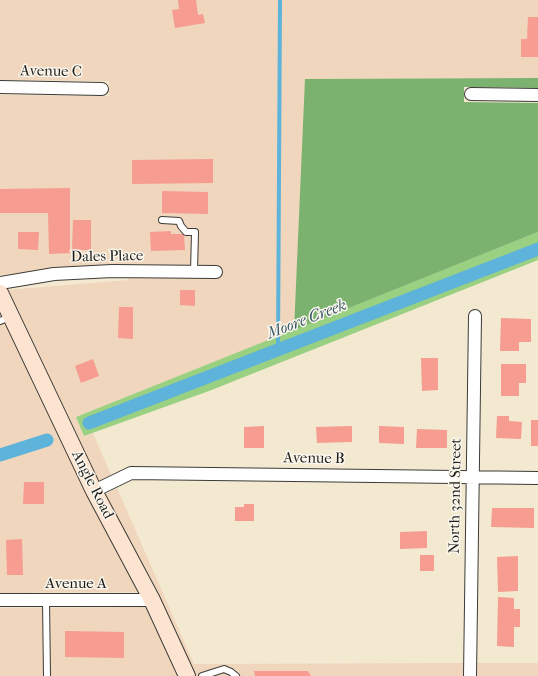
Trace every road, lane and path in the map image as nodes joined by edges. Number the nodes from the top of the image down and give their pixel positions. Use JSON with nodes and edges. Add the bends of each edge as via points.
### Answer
{"nodes":[{"id":1,"x":0,"y":87,"type":"edge"},
{"id":2,"x":102,"y":88,"type":"dead end"},
{"id":3,"x":471,"y":94,"type":"dead end"},
{"id":4,"x":538,"y":95,"type":"edge"},
{"id":5,"x":162,"y":220,"type":"dead end"},
{"id":6,"x":194,"y":272,"type":"junction"},
{"id":7,"x":216,"y":272,"type":"dead end"},
{"id":8,"x":0,"y":283,"type":"edge"},
{"id":9,"x":0,"y":292,"type":"edge"},
{"id":10,"x":475,"y":316,"type":"dead end"},
{"id":11,"x":6,"y":319,"type":"edge"},
{"id":12,"x":472,"y":477,"type":"junction"},
{"id":13,"x":538,"y":478,"type":"edge"},
{"id":14,"x":94,"y":491,"type":"junction"},
{"id":15,"x":0,"y":600,"type":"edge"},
{"id":16,"x":46,"y":600,"type":"junction"},
{"id":17,"x":152,"y":600,"type":"junction"},
{"id":18,"x":47,"y":676,"type":"edge"},
{"id":19,"x":187,"y":676,"type":"edge"},
{"id":20,"x":202,"y":676,"type":"edge"},
{"id":21,"x":236,"y":676,"type":"edge"},
{"id":22,"x":470,"y":676,"type":"edge"}],
"edges":[{"from":1,"to":2,"type":"street","name":"Avenue C"},
{"from":3,"to":4,"type":"street"},
{"from":5,"to":6,"type":"lane","via":[[179,221],[186,232],[195,232]]},
{"from":6,"to":7,"type":"street","name":"Dales Place"},
{"from":6,"to":8,"type":"street","name":"Dales Place","via":[[112,271],[54,274]]},
{"from":9,"to":11,"type":"main road","name":"Angle Road"},
{"from":10,"to":12,"type":"street","name":"North 32nd Street"},
{"from":11,"to":14,"type":"main road","name":"Angle Road"},
{"from":12,"to":13,"type":"street","name":"Avenue B"},
{"from":12,"to":14,"type":"street","name":"Avenue B","via":[[131,473]]},
{"from":12,"to":22,"type":"street","name":"North 32nd Street"},
{"from":14,"to":17,"type":"main road","name":"Angle Road"},
{"from":15,"to":16,"type":"street","name":"Avenue A"},
{"from":16,"to":17,"type":"street","name":"Avenue A"},
{"from":16,"to":18,"type":"lane"},
{"from":17,"to":19,"type":"main road","name":"Angle Road"},
{"from":20,"to":21,"type":"lane","via":[[224,669]]}]}
